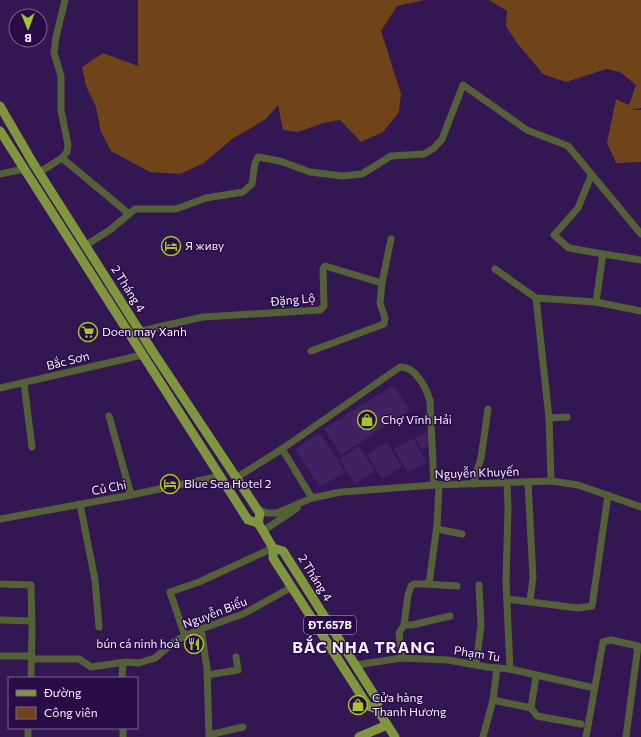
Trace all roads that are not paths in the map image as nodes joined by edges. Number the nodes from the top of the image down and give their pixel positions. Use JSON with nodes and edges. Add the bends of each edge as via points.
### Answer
{"nodes":[{"id":1,"x":65,"y":0,"type":"edge"},
{"id":2,"x":0,"y":106,"type":"edge"},
{"id":3,"x":0,"y":131,"type":"edge"},
{"id":4,"x":62,"y":158,"type":"junction"},
{"id":5,"x":33,"y":163,"type":"junction"},
{"id":6,"x":24,"y":169,"type":"junction"},
{"id":7,"x":40,"y":172,"type":"junction"},
{"id":8,"x":0,"y":174,"type":"edge"},
{"id":9,"x":591,"y":176,"type":"junction"},
{"id":10,"x":128,"y":213,"type":"junction"},
{"id":11,"x":641,"y":234,"type":"edge"},
{"id":12,"x":391,"y":239,"type":"dead end"},
{"id":13,"x":86,"y":245,"type":"junction"},
{"id":14,"x":603,"y":254,"type":"junction"},
{"id":15,"x":641,"y":260,"type":"edge"},
{"id":16,"x":495,"y":269,"type":"dead end"},
{"id":17,"x":382,"y":283,"type":"junction"},
{"id":18,"x":536,"y":298,"type":"junction"},
{"id":19,"x":596,"y":302,"type":"junction"},
{"id":20,"x":641,"y":311,"type":"edge"},
{"id":21,"x":140,"y":331,"type":"junction"},
{"id":22,"x":311,"y":351,"type":"dead end"},
{"id":23,"x":153,"y":352,"type":"junction"},
{"id":24,"x":142,"y":355,"type":"junction"},
{"id":25,"x":24,"y":384,"type":"junction"},
{"id":26,"x":0,"y":388,"type":"edge"},
{"id":27,"x":488,"y":410,"type":"dead end"},
{"id":28,"x":109,"y":416,"type":"dead end"},
{"id":29,"x":567,"y":417,"type":"dead end"},
{"id":30,"x":549,"y":418,"type":"junction"},
{"id":31,"x":32,"y":447,"type":"dead end"},
{"id":32,"x":282,"y":449,"type":"junction"},
{"id":33,"x":221,"y":476,"type":"junction"},
{"id":34,"x":236,"y":478,"type":"junction"},
{"id":35,"x":528,"y":482,"type":"junction"},
{"id":36,"x":552,"y":482,"type":"junction"},
{"id":37,"x":507,"y":483,"type":"junction"},
{"id":38,"x":473,"y":484,"type":"junction"},
{"id":39,"x":436,"y":485,"type":"junction"},
{"id":40,"x":131,"y":495,"type":"junction"},
{"id":41,"x":608,"y":496,"type":"junction"},
{"id":42,"x":312,"y":498,"type":"junction"},
{"id":43,"x":80,"y":504,"type":"junction"},
{"id":44,"x":641,"y":507,"type":"edge"},
{"id":45,"x":257,"y":509,"type":"junction"},
{"id":46,"x":0,"y":518,"type":"edge"},
{"id":47,"x":258,"y":523,"type":"junction"},
{"id":48,"x":437,"y":529,"type":"junction"},
{"id":49,"x":263,"y":531,"type":"junction"},
{"id":50,"x":462,"y":534,"type":"dead end"},
{"id":51,"x":273,"y":548,"type":"junction"},
{"id":52,"x":0,"y":584,"type":"edge"},
{"id":53,"x":429,"y":584,"type":"junction"},
{"id":54,"x":479,"y":585,"type":"dead end"},
{"id":55,"x":457,"y":586,"type":"dead end"},
{"id":56,"x":292,"y":587,"type":"junction"},
{"id":57,"x":507,"y":599,"type":"junction"},
{"id":58,"x":530,"y":600,"type":"junction"},
{"id":59,"x":450,"y":616,"type":"dead end"},
{"id":60,"x":0,"y":620,"type":"edge"},
{"id":61,"x":32,"y":621,"type":"junction"},
{"id":62,"x":404,"y":625,"type":"junction"},
{"id":63,"x":99,"y":627,"type":"dead end"},
{"id":64,"x":201,"y":629,"type":"junction"},
{"id":65,"x":184,"y":636,"type":"junction"},
{"id":66,"x":0,"y":656,"type":"edge"},
{"id":67,"x":236,"y":657,"type":"dead end"},
{"id":68,"x":32,"y":658,"type":"junction"},
{"id":69,"x":402,"y":658,"type":"junction"},
{"id":70,"x":123,"y":663,"type":"junction"},
{"id":71,"x":476,"y":664,"type":"junction"},
{"id":72,"x":356,"y":665,"type":"junction"},
{"id":73,"x":497,"y":668,"type":"junction"},
{"id":74,"x":510,"y":669,"type":"junction"},
{"id":75,"x":207,"y":676,"type":"junction"},
{"id":76,"x":536,"y":676,"type":"junction"},
{"id":77,"x":31,"y":677,"type":"edge"},
{"id":78,"x":122,"y":677,"type":"edge"},
{"id":79,"x":594,"y":688,"type":"junction"},
{"id":80,"x":493,"y":700,"type":"junction"},
{"id":81,"x":531,"y":708,"type":"junction"},
{"id":82,"x":377,"y":709,"type":"junction"},
{"id":83,"x":581,"y":724,"type":"dead end"},
{"id":84,"x":387,"y":725,"type":"junction"},
{"id":85,"x":244,"y":727,"type":"dead end"},
{"id":86,"x":209,"y":736,"type":"edge"},
{"id":87,"x":359,"y":737,"type":"edge"},
{"id":88,"x":395,"y":737,"type":"edge"},
{"id":89,"x":483,"y":737,"type":"edge"},
{"id":90,"x":586,"y":737,"type":"edge"},
{"id":91,"x":626,"y":737,"type":"edge"}],
"edges":[{"from":1,"to":4,"type":"street","via":[[54,53],[61,76],[61,110],[68,145],[67,152]]},
{"from":2,"to":5,"type":"main road","name":"2 Tháng 4"},
{"from":3,"to":6,"type":"main road","name":"2 Tháng 4","number":"ĐT.657B"},
{"from":4,"to":7,"type":"street"},
{"from":4,"to":10,"type":"street"},
{"from":5,"to":6,"type":"main road"},
{"from":5,"to":7,"type":"main road","name":"2 Tháng 4"},
{"from":6,"to":8,"type":"street"},
{"from":6,"to":24,"type":"main road","name":"2 Tháng 4","number":"ĐT.657B"},
{"from":7,"to":13,"type":"main road","name":"2 Tháng 4"},
{"from":9,"to":10,"type":"street","via":[[568,146],[527,130],[463,85],[442,139],[424,154],[391,156],[362,174],[342,176],[310,172],[280,161],[258,157],[252,184],[243,192],[206,198],[176,209],[143,207]]},
{"from":9,"to":11,"type":"street"},
{"from":9,"to":14,"type":"street","via":[[578,208],[554,235],[569,248]]},
{"from":10,"to":13,"type":"street","via":[[110,230]]},
{"from":12,"to":17,"type":"street"},
{"from":13,"to":21,"type":"main road","name":"2 Tháng 4"},
{"from":14,"to":15,"type":"street"},
{"from":14,"to":19,"type":"street"},
{"from":16,"to":18,"type":"street"},
{"from":17,"to":21,"type":"street","name":"Đặng Lộ","via":[[325,266],[324,306],[320,310],[203,317]]},
{"from":17,"to":22,"type":"street","via":[[380,303],[385,318],[384,324]]},
{"from":18,"to":19,"type":"street"},
{"from":18,"to":30,"type":"street"},
{"from":19,"to":20,"type":"street"},
{"from":21,"to":23,"type":"main road","name":"2 Tháng 4"},
{"from":23,"to":24,"type":"main road"},
{"from":23,"to":34,"type":"main road","name":"2 Tháng 4"},
{"from":24,"to":25,"type":"street","name":"Bắc Sơn"},
{"from":24,"to":33,"type":"main road","name":"2 Tháng 4","number":"ĐT.657B"},
{"from":25,"to":26,"type":"street","name":"Bắc Sơn"},
{"from":25,"to":31,"type":"street"},
{"from":27,"to":38,"type":"street","via":[[481,458]]},
{"from":28,"to":40,"type":"street"},
{"from":29,"to":30,"type":"street"},
{"from":30,"to":36,"type":"street"},
{"from":32,"to":34,"type":"street"},
{"from":32,"to":39,"type":"street","via":[[400,367],[405,367],[413,371],[430,400]]},
{"from":32,"to":42,"type":"street"},
{"from":33,"to":40,"type":"street","name":"Củ Chi"},
{"from":33,"to":47,"type":"main road","name":"2 Tháng 4","number":"ĐT.657B","via":[[248,520]]},
{"from":34,"to":45,"type":"main road","name":"2 Tháng 4"},
{"from":35,"to":36,"type":"street","name":"Nguyễn Khuyến"},
{"from":35,"to":37,"type":"street","name":"Nguyễn Khuyến"},
{"from":35,"to":58,"type":"street","via":[[532,578]]},
{"from":36,"to":41,"type":"street","name":"Nguyễn Khuyến","via":[[578,485]]},
{"from":37,"to":38,"type":"street","name":"Nguyễn Khuyến"},
{"from":37,"to":57,"type":"street"},
{"from":38,"to":39,"type":"street","name":"Nguyễn Khuyến"},
{"from":39,"to":42,"type":"street","name":"Nguyễn Khuyến","via":[[341,492]]},
{"from":39,"to":48,"type":"street"},
{"from":40,"to":43,"type":"street","name":"Củ Chi"},
{"from":41,"to":44,"type":"street","name":"Nguyễn Khuyến"},
{"from":41,"to":58,"type":"street","via":[[592,606],[572,607]]},
{"from":42,"to":45,"type":"street","name":"Nguyễn Khuyến","via":[[277,512]]},
{"from":42,"to":49,"type":"street","name":"Nguyễn Khuyến"},
{"from":43,"to":46,"type":"street","name":"Củ Chi"},
{"from":43,"to":63,"type":"street","via":[[95,580]]},
{"from":45,"to":47,"type":"main road","name":"2 Tháng 4","number":"ĐT.657B","via":[[260,514]]},
{"from":47,"to":49,"type":"main road","name":"2 Tháng 4","number":"ĐT.657B"},
{"from":48,"to":50,"type":"street"},
{"from":48,"to":53,"type":"street"},
{"from":49,"to":51,"type":"main road","name":"2 Tháng 4","number":"ĐT.657B"},
{"from":51,"to":56,"type":"main road","name":"2 Tháng 4","number":"ĐT.657B","via":[[273,558]]},
{"from":51,"to":65,"type":"street","via":[[199,582],[170,592]]},
{"from":51,"to":72,"type":"main road","name":"2 Tháng 4","number":"ĐT.657B","via":[[283,551]]},
{"from":52,"to":61,"type":"street","via":[[31,585]]},
{"from":53,"to":55,"type":"street"},
{"from":53,"to":62,"type":"street","via":[[411,586]]},
{"from":54,"to":71,"type":"street","via":[[481,626]]},
{"from":56,"to":64,"type":"street","name":"Nguyễn Biểu","via":[[244,614]]},
{"from":56,"to":82,"type":"main road","name":"2 Tháng 4","number":"ĐT.657B","via":[[368,706]]},
{"from":57,"to":58,"type":"street"},
{"from":57,"to":74,"type":"street"},
{"from":59,"to":62,"type":"street"},
{"from":60,"to":61,"type":"street"},
{"from":61,"to":68,"type":"street"},
{"from":62,"to":69,"type":"street","via":[[399,633]]},
{"from":64,"to":65,"type":"street","name":"Nguyễn Biểu"},
{"from":64,"to":75,"type":"street"},
{"from":65,"to":70,"type":"street","name":"Nguyễn Biểu","via":[[155,658],[139,663]]},
{"from":66,"to":68,"type":"street","name":"Nguyễn Biểu"},
{"from":67,"to":75,"type":"street","via":[[238,670]]},
{"from":68,"to":70,"type":"street","name":"Nguyễn Biểu","via":[[79,659],[91,667]]},
{"from":68,"to":77,"type":"street"},
{"from":69,"to":71,"type":"street","name":"Phạm Tu"},
{"from":69,"to":72,"type":"street","name":"Phạm Tu"},
{"from":70,"to":78,"type":"street"},
{"from":71,"to":73,"type":"street","name":"Phạm Tu"},
{"from":72,"to":82,"type":"main road","name":"2 Tháng 4","number":"ĐT.657B","via":[[378,701]]},
{"from":73,"to":74,"type":"street","name":"Phạm Tu"},
{"from":73,"to":80,"type":"street"},
{"from":74,"to":76,"type":"street","name":"Phạm Tu"},
{"from":75,"to":86,"type":"street"},
{"from":76,"to":79,"type":"street","name":"Phạm Tu"},
{"from":76,"to":81,"type":"street"},
{"from":79,"to":90,"type":"street"},
{"from":79,"to":91,"type":"street","via":[[603,642],[611,640],[638,646]]},
{"from":80,"to":81,"type":"street"},
{"from":80,"to":89,"type":"street"},
{"from":81,"to":83,"type":"street","via":[[537,716]]},
{"from":82,"to":84,"type":"main road","name":"2 Tháng 4","number":"ĐT.657B"},
{"from":84,"to":87,"type":"main road"},
{"from":84,"to":88,"type":"main road","name":"2 Tháng 4","number":"ĐT.657B"},
{"from":85,"to":86,"type":"street"}]}
